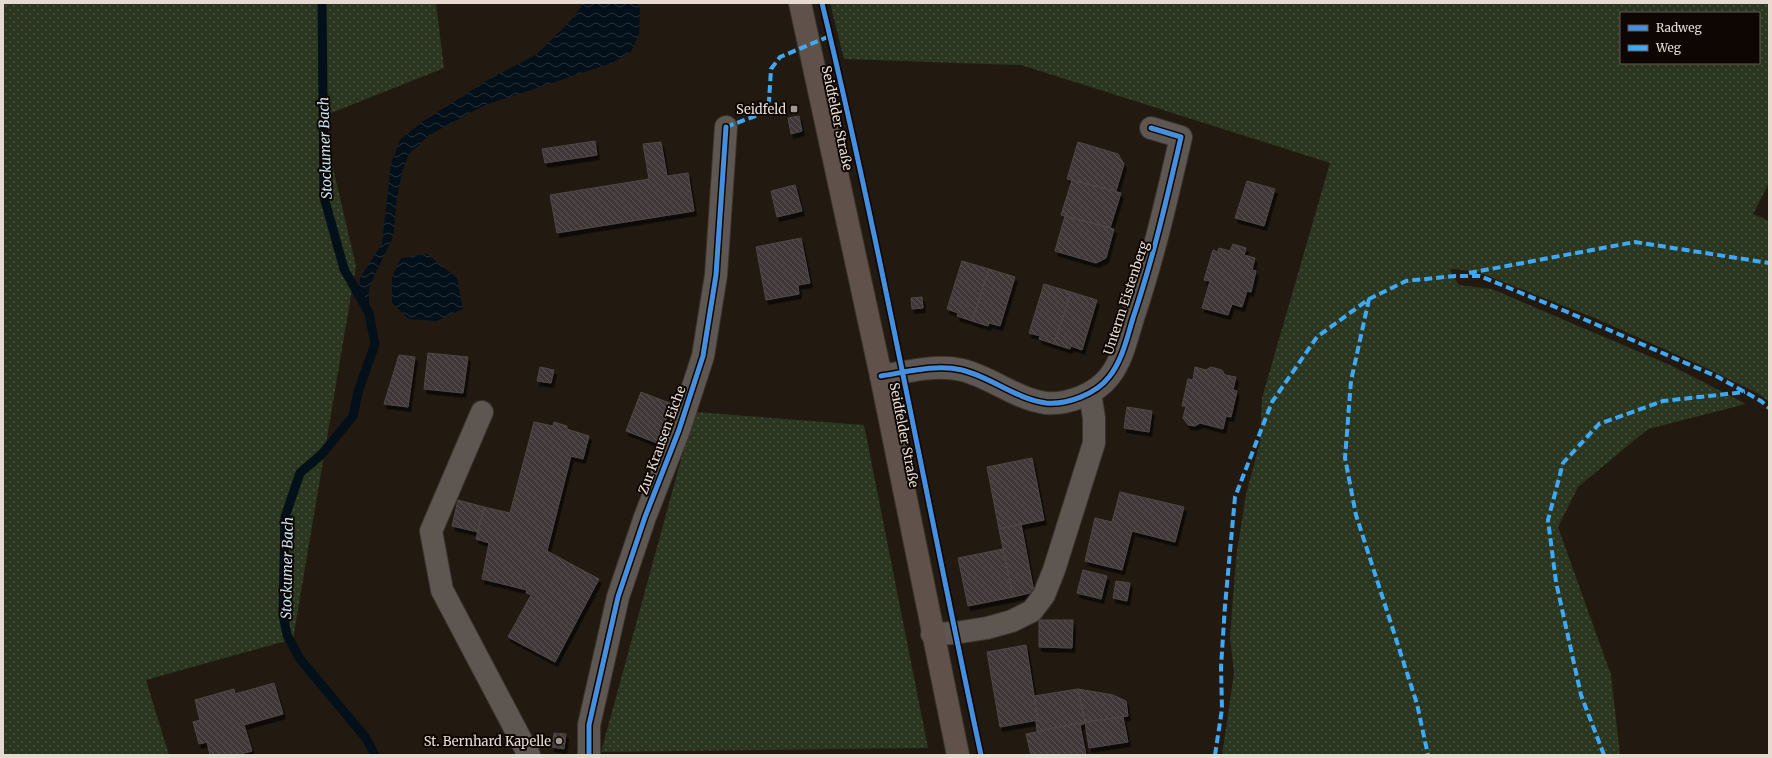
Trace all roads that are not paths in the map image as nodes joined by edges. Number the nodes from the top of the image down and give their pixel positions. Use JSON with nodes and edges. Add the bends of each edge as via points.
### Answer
{"nodes":[{"id":1,"x":800,"y":3,"type":"edge"},
{"id":2,"x":726,"y":127,"type":"dead end"},
{"id":3,"x":1151,"y":128,"type":"dead end"},
{"id":4,"x":881,"y":376,"type":"junction"},
{"id":5,"x":1090,"y":393,"type":"junction"},
{"id":6,"x":482,"y":412,"type":"dead end"},
{"id":7,"x":932,"y":634,"type":"junction"},
{"id":8,"x":529,"y":755,"type":"edge"},
{"id":9,"x":589,"y":755,"type":"edge"},
{"id":10,"x":958,"y":755,"type":"edge"}],
"edges":[{"from":1,"to":4,"type":"main road","name":"Seidfelder Straße"},
{"from":2,"to":9,"type":"street","name":"Zur Krausen Eiche","via":[[716,275],[703,356],[618,597],[589,725]]},
{"from":3,"to":5,"type":"street","name":"Unterm Eistenberg","via":[[1182,137],[1156,244],[1121,355],[1109,378]]},
{"from":4,"to":5,"type":"street","name":"Unterm Eistenberg","via":[[946,368],[963,370],[1019,395],[1047,403],[1068,401]]},
{"from":4,"to":7,"type":"main road","name":"Seidfelder Straße"},
{"from":5,"to":7,"type":"street","via":[[1094,443],[1044,595],[1032,611],[1012,620],[987,628]]},
{"from":6,"to":8,"type":"street","via":[[431,531],[442,590]]},
{"from":7,"to":10,"type":"main road","name":"Seidfelder Straße"}]}
